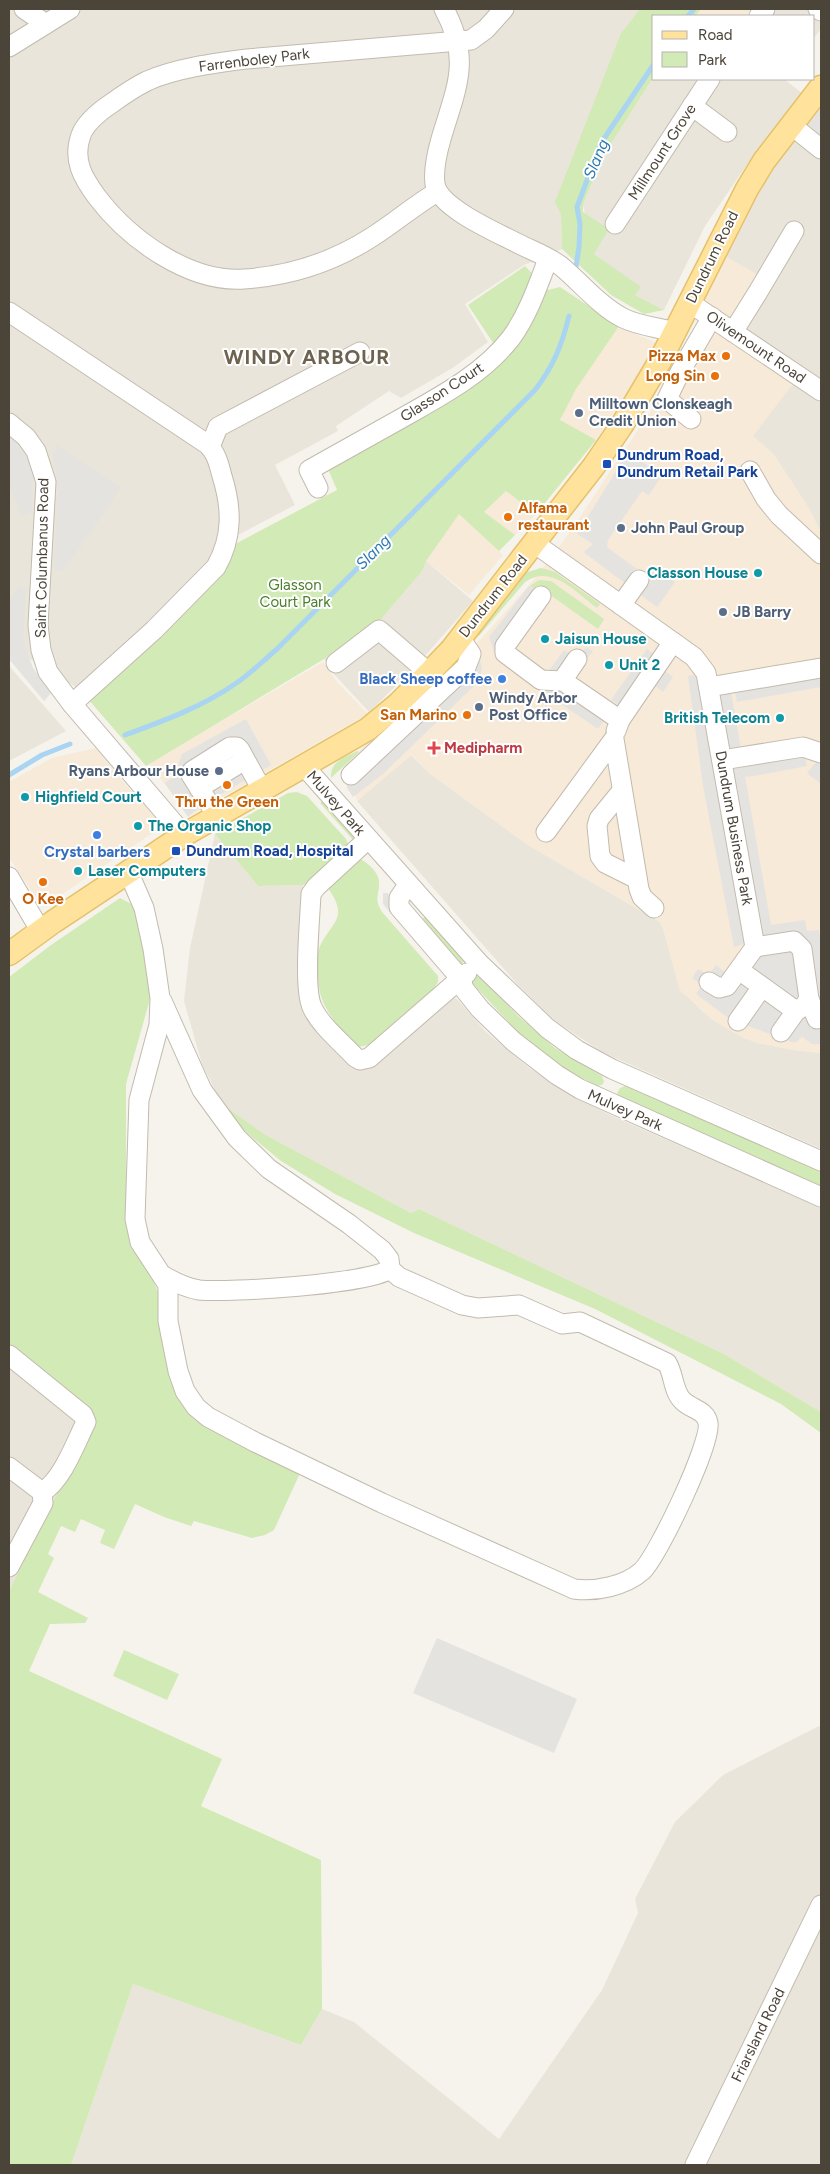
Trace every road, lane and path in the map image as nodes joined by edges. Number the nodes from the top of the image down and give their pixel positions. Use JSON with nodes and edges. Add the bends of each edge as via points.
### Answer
{"nodes":[{"id":1,"x":24,"y":9,"type":"edge"},
{"id":2,"x":70,"y":9,"type":"edge"},
{"id":3,"x":444,"y":9,"type":"edge"},
{"id":4,"x":504,"y":9,"type":"edge"},
{"id":5,"x":46,"y":24,"type":"junction"},
{"id":6,"x":458,"y":42,"type":"junction"},
{"id":7,"x":9,"y":47,"type":"edge"},
{"id":8,"x":709,"y":80,"type":"edge"},
{"id":9,"x":821,"y":87,"type":"edge"},
{"id":10,"x":692,"y":106,"type":"junction"},
{"id":11,"x":791,"y":125,"type":"junction"},
{"id":12,"x":727,"y":132,"type":"dead end"},
{"id":13,"x":821,"y":148,"type":"edge"},
{"id":14,"x":437,"y":192,"type":"junction"},
{"id":15,"x":615,"y":224,"type":"dead end"},
{"id":16,"x":794,"y":231,"type":"dead end"},
{"id":17,"x":548,"y":259,"type":"junction"},
{"id":18,"x":690,"y":302,"type":"junction"},
{"id":19,"x":9,"y":312,"type":"edge"},
{"id":20,"x":712,"y":318,"type":"junction"},
{"id":21,"x":674,"y":332,"type":"junction"},
{"id":22,"x":732,"y":332,"type":"junction"},
{"id":23,"x":360,"y":352,"type":"dead end"},
{"id":24,"x":660,"y":361,"type":"junction"},
{"id":25,"x":680,"y":372,"type":"junction"},
{"id":26,"x":821,"y":391,"type":"edge"},
{"id":27,"x":692,"y":419,"type":"dead end"},
{"id":28,"x":9,"y":423,"type":"edge"},
{"id":29,"x":210,"y":448,"type":"junction"},
{"id":30,"x":750,"y":471,"type":"dead end"},
{"id":31,"x":318,"y":488,"type":"dead end"},
{"id":32,"x":534,"y":543,"type":"junction"},
{"id":33,"x":821,"y":554,"type":"edge"},
{"id":34,"x":640,"y":580,"type":"dead end"},
{"id":35,"x":541,"y":596,"type":"dead end"},
{"id":36,"x":621,"y":605,"type":"junction"},
{"id":37,"x":460,"y":638,"type":"junction"},
{"id":38,"x":674,"y":642,"type":"junction"},
{"id":39,"x":576,"y":659,"type":"dead end"},
{"id":40,"x":336,"y":663,"type":"dead end"},
{"id":41,"x":821,"y":668,"type":"edge"},
{"id":42,"x":429,"y":673,"type":"junction"},
{"id":43,"x":562,"y":681,"type":"junction"},
{"id":44,"x":709,"y":687,"type":"junction"},
{"id":45,"x":72,"y":704,"type":"junction"},
{"id":46,"x":620,"y":720,"type":"junction"},
{"id":47,"x":368,"y":729,"type":"junction"},
{"id":48,"x":614,"y":739,"type":"junction"},
{"id":49,"x":384,"y":746,"type":"junction"},
{"id":50,"x":821,"y":753,"type":"edge"},
{"id":51,"x":722,"y":760,"type":"junction"},
{"id":52,"x":304,"y":766,"type":"junction"},
{"id":53,"x":352,"y":775,"type":"dead end"},
{"id":54,"x":262,"y":790,"type":"junction"},
{"id":55,"x":621,"y":792,"type":"junction"},
{"id":56,"x":217,"y":816,"type":"junction"},
{"id":57,"x":546,"y":832,"type":"dead end"},
{"id":58,"x":184,"y":835,"type":"junction"},
{"id":59,"x":368,"y":839,"type":"junction"},
{"id":60,"x":128,"y":871,"type":"junction"},
{"id":61,"x":9,"y":877,"type":"edge"},
{"id":62,"x":637,"y":880,"type":"junction"},
{"id":63,"x":408,"y":885,"type":"junction"},
{"id":64,"x":654,"y":908,"type":"dead end"},
{"id":65,"x":40,"y":930,"type":"junction"},
{"id":66,"x":755,"y":947,"type":"junction"},
{"id":67,"x":9,"y":954,"type":"edge"},
{"id":68,"x":479,"y":963,"type":"junction"},
{"id":69,"x":739,"y":970,"type":"junction"},
{"id":70,"x":461,"y":979,"type":"junction"},
{"id":71,"x":709,"y":982,"type":"dead end"},
{"id":72,"x":762,"y":987,"type":"junction"},
{"id":73,"x":160,"y":998,"type":"junction"},
{"id":74,"x":802,"y":1005,"type":"junction"},
{"id":75,"x":817,"y":1019,"type":"dead end"},
{"id":76,"x":738,"y":1021,"type":"dead end"},
{"id":77,"x":781,"y":1032,"type":"dead end"},
{"id":78,"x":617,"y":1072,"type":"junction"},
{"id":79,"x":604,"y":1101,"type":"junction"},
{"id":80,"x":821,"y":1160,"type":"edge"},
{"id":81,"x":821,"y":1197,"type":"edge"},
{"id":82,"x":390,"y":1269,"type":"junction"},
{"id":83,"x":164,"y":1276,"type":"junction"},
{"id":84,"x":9,"y":1354,"type":"edge"},
{"id":85,"x":9,"y":1467,"type":"edge"},
{"id":86,"x":42,"y":1492,"type":"junction"},
{"id":87,"x":9,"y":1567,"type":"edge"},
{"id":88,"x":821,"y":1905,"type":"edge"},
{"id":89,"x":695,"y":2165,"type":"edge"}],
"edges":[{"from":1,"to":5,"type":"street"},
{"from":2,"to":5,"type":"street"},
{"from":3,"to":6,"type":"street"},
{"from":4,"to":6,"type":"street","name":"Farrenboley Park","via":[[480,34]]},
{"from":5,"to":7,"type":"street"},
{"from":6,"to":14,"type":"street","via":[[460,77],[437,155]]},
{"from":6,"to":14,"type":"street","name":"Farrenboley Park","via":[[247,58],[159,77],[131,90],[101,111],[82,133],[78,145],[77,158],[82,174],[117,220],[164,257],[217,278],[262,277],[321,263],[358,245]]},
{"from":8,"to":10,"type":"street","name":"Millmount Grove"},
{"from":9,"to":11,"type":"main road","name":"Dundrum Road"},
{"from":10,"to":12,"type":"street"},
{"from":10,"to":15,"type":"street","name":"Millmount Grove"},
{"from":11,"to":13,"type":"street"},
{"from":11,"to":18,"type":"main road","name":"Dundrum Road","via":[[746,189]]},
{"from":14,"to":17,"type":"street","via":[[477,222]]},
{"from":16,"to":22,"type":"street"},
{"from":17,"to":21,"type":"street","via":[[622,317]]},
{"from":17,"to":31,"type":"street","name":"Glasson Court","via":[[524,315],[496,355],[437,398],[309,470]]},
{"from":18,"to":20,"type":"street","name":"Olivemount Road"},
{"from":18,"to":21,"type":"main road","name":"Dundrum Road"},
{"from":19,"to":29,"type":"street"},
{"from":20,"to":22,"type":"street","name":"Olivemount Road"},
{"from":20,"to":25,"type":"street"},
{"from":21,"to":24,"type":"main road","name":"Dundrum Road"},
{"from":22,"to":26,"type":"street","name":"Olivemount Road"},
{"from":23,"to":29,"type":"street","via":[[218,427]]},
{"from":24,"to":25,"type":"street"},
{"from":24,"to":32,"type":"main road","name":"Dundrum Road","via":[[610,442]]},
{"from":25,"to":27,"type":"street","via":[[667,399]]},
{"from":28,"to":45,"type":"street","name":"Saint Columbanus Road","via":[[31,443],[46,482],[38,625],[48,672]]},
{"from":29,"to":45,"type":"street","via":[[218,462],[230,504],[230,533],[223,554],[210,573],[160,624]]},
{"from":30,"to":33,"type":"street","via":[[779,515]]},
{"from":32,"to":36,"type":"street","name":"Dundrum Business Park"},
{"from":32,"to":37,"type":"main road","name":"Dundrum Road"},
{"from":34,"to":36,"type":"street"},
{"from":35,"to":43,"type":"street","via":[[506,646],[505,653],[541,680]]},
{"from":36,"to":38,"type":"street","name":"Dundrum Business Park"},
{"from":37,"to":42,"type":"main road","name":"Dundrum Road"},
{"from":37,"to":49,"type":"street","via":[[471,654],[466,667]]},
{"from":38,"to":44,"type":"street","name":"Dundrum Business Park","via":[[700,663]]},
{"from":38,"to":46,"type":"street"},
{"from":39,"to":43,"type":"street"},
{"from":40,"to":42,"type":"street","via":[[379,630]]},
{"from":41,"to":44,"type":"street"},
{"from":42,"to":47,"type":"main road","name":"Dundrum Road"},
{"from":43,"to":46,"type":"street"},
{"from":44,"to":51,"type":"street","name":"Dundrum Business Park"},
{"from":45,"to":58,"type":"street","name":"Saint Columbanus Road"},
{"from":46,"to":48,"type":"street"},
{"from":47,"to":49,"type":"street"},
{"from":47,"to":52,"type":"main road","name":"Dundrum Road"},
{"from":48,"to":55,"type":"street"},
{"from":48,"to":57,"type":"street"},
{"from":49,"to":53,"type":"street"},
{"from":50,"to":51,"type":"street","via":[[803,747]]},
{"from":51,"to":66,"type":"street","name":"Dundrum Business Park"},
{"from":52,"to":54,"type":"main road","name":"Dundrum Road"},
{"from":52,"to":59,"type":"street","name":"Mulvey Park"},
{"from":54,"to":56,"type":"main road","name":"Dundrum Road"},
{"from":54,"to":56,"type":"street","via":[[240,750],[234,746],[209,759],[191,775]]},
{"from":55,"to":62,"type":"street"},
{"from":55,"to":62,"type":"street","via":[[596,826],[600,856],[605,863]]},
{"from":56,"to":58,"type":"main road","name":"Dundrum Road"},
{"from":58,"to":60,"type":"main road","name":"Dundrum Road"},
{"from":59,"to":63,"type":"street","name":"Mulvey Park"},
{"from":59,"to":70,"type":"street","name":"Mulvey Park","via":[[310,894],[308,977],[311,1006],[360,1060],[369,1058]]},
{"from":60,"to":65,"type":"main road","name":"Dundrum Road"},
{"from":60,"to":73,"type":"street","via":[[144,908]]},
{"from":61,"to":65,"type":"street"},
{"from":62,"to":64,"type":"street","via":[[642,897]]},
{"from":63,"to":68,"type":"street","name":"Mulvey Park"},
{"from":63,"to":70,"type":"street","name":"Mulvey Park","via":[[399,898],[399,907]]},
{"from":65,"to":67,"type":"main road","name":"Dundrum Road"},
{"from":66,"to":69,"type":"street"},
{"from":66,"to":74,"type":"street","via":[[794,941],[801,945]]},
{"from":68,"to":70,"type":"street","name":"Mulvey Park"},
{"from":68,"to":78,"type":"street","name":"Mulvey Park","via":[[547,1028]]},
{"from":69,"to":71,"type":"street","via":[[723,988]]},
{"from":69,"to":72,"type":"street"},
{"from":70,"to":79,"type":"street","name":"Mulvey Park","via":[[464,989],[480,1009],[521,1048],[557,1075]]},
{"from":72,"to":74,"type":"street"},
{"from":72,"to":76,"type":"street"},
{"from":73,"to":82,"type":"street","via":[[202,1090],[236,1138],[269,1169],[382,1250],[389,1259]]},
{"from":73,"to":83,"type":"street","via":[[159,1025],[139,1100],[135,1218],[140,1242]]},
{"from":74,"to":75,"type":"street"},
{"from":74,"to":77,"type":"street"},
{"from":78,"to":79,"type":"street"},
{"from":78,"to":80,"type":"street","name":"Mulvey Park"},
{"from":79,"to":81,"type":"street","name":"Mulvey Park"},
{"from":82,"to":83,"type":"street","via":[[363,1278],[330,1283],[220,1290],[183,1287]]},
{"from":82,"to":83,"type":"street","via":[[398,1277],[462,1305],[478,1308],[519,1305],[562,1324],[580,1322],[667,1363],[682,1401],[705,1415],[709,1424],[705,1444],[663,1541],[643,1570],[613,1586],[588,1591],[574,1589],[382,1502],[208,1417],[196,1407],[180,1378],[168,1321],[168,1285]]},
{"from":84,"to":86,"type":"street","via":[[83,1415],[86,1422],[62,1468],[50,1487]]},
{"from":85,"to":86,"type":"street"},
{"from":86,"to":87,"type":"street","via":[[42,1503]]},
{"from":88,"to":89,"type":"street","name":"Friarsland Road"}]}
